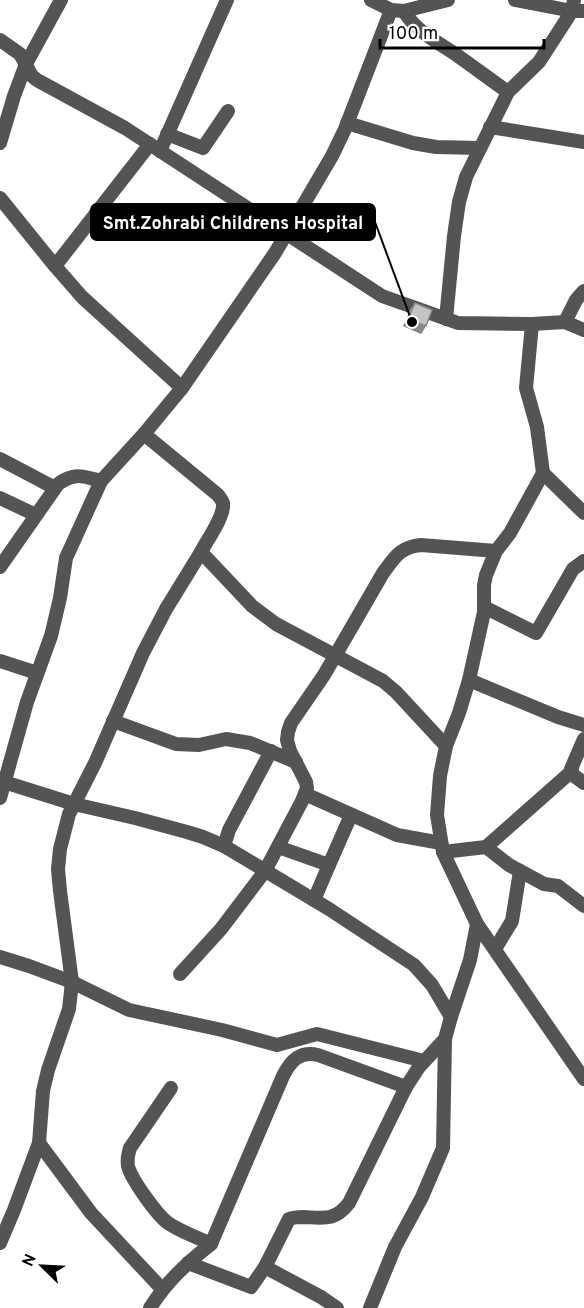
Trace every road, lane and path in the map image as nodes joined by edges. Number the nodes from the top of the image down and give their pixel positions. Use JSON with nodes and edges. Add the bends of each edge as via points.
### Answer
{"nodes":[{"id":1,"x":61,"y":0,"type":"edge"},
{"id":2,"x":227,"y":0,"type":"edge"},
{"id":3,"x":448,"y":0,"type":"edge"},
{"id":4,"x":515,"y":0,"type":"edge"},
{"id":5,"x":387,"y":5,"type":"edge"},
{"id":6,"x":577,"y":7,"type":"edge"},
{"id":7,"x":0,"y":40,"type":"edge"},
{"id":8,"x":26,"y":64,"type":"junction"},
{"id":9,"x":0,"y":92,"type":"edge"},
{"id":10,"x":508,"y":92,"type":"junction"},
{"id":11,"x":14,"y":96,"type":"junction"},
{"id":12,"x":228,"y":111,"type":"dead end"},
{"id":13,"x":347,"y":123,"type":"junction"},
{"id":14,"x":490,"y":127,"type":"junction"},
{"id":15,"x":167,"y":134,"type":"junction"},
{"id":16,"x":0,"y":142,"type":"edge"},
{"id":17,"x":584,"y":142,"type":"edge"},
{"id":18,"x":155,"y":148,"type":"junction"},
{"id":19,"x":480,"y":148,"type":"junction"},
{"id":20,"x":0,"y":198,"type":"edge"},
{"id":21,"x":287,"y":233,"type":"junction"},
{"id":22,"x":55,"y":266,"type":"junction"},
{"id":23,"x":584,"y":291,"type":"edge"},
{"id":24,"x":446,"y":318,"type":"junction"},
{"id":25,"x":565,"y":322,"type":"junction"},
{"id":26,"x":532,"y":324,"type":"junction"},
{"id":27,"x":584,"y":330,"type":"edge"},
{"id":28,"x":182,"y":388,"type":"junction"},
{"id":29,"x":144,"y":434,"type":"junction"},
{"id":30,"x":0,"y":459,"type":"edge"},
{"id":31,"x":543,"y":473,"type":"junction"},
{"id":32,"x":101,"y":481,"type":"junction"},
{"id":33,"x":55,"y":488,"type":"junction"},
{"id":34,"x":0,"y":498,"type":"edge"},
{"id":35,"x":584,"y":513,"type":"edge"},
{"id":36,"x":36,"y":515,"type":"junction"},
{"id":37,"x":496,"y":551,"type":"junction"},
{"id":38,"x":201,"y":552,"type":"junction"},
{"id":39,"x":584,"y":561,"type":"edge"},
{"id":40,"x":0,"y":567,"type":"edge"},
{"id":41,"x":484,"y":606,"type":"junction"},
{"id":42,"x":335,"y":654,"type":"junction"},
{"id":43,"x":0,"y":661,"type":"edge"},
{"id":44,"x":37,"y":673,"type":"junction"},
{"id":45,"x":469,"y":681,"type":"junction"},
{"id":46,"x":113,"y":721,"type":"junction"},
{"id":47,"x":584,"y":725,"type":"edge"},
{"id":48,"x":584,"y":739,"type":"edge"},
{"id":49,"x":446,"y":746,"type":"junction"},
{"id":50,"x":271,"y":751,"type":"junction"},
{"id":51,"x":296,"y":762,"type":"junction"},
{"id":52,"x":572,"y":771,"type":"junction"},
{"id":53,"x":4,"y":782,"type":"junction"},
{"id":54,"x":584,"y":783,"type":"edge"},
{"id":55,"x":305,"y":794,"type":"junction"},
{"id":56,"x":0,"y":798,"type":"edge"},
{"id":57,"x":74,"y":804,"type":"junction"},
{"id":58,"x":351,"y":815,"type":"junction"},
{"id":59,"x":224,"y":846,"type":"junction"},
{"id":60,"x":278,"y":846,"type":"junction"},
{"id":61,"x":442,"y":847,"type":"junction"},
{"id":62,"x":486,"y":847,"type":"junction"},
{"id":63,"x":329,"y":865,"type":"junction"},
{"id":64,"x":265,"y":871,"type":"junction"},
{"id":65,"x":520,"y":871,"type":"junction"},
{"id":66,"x":314,"y":900,"type":"junction"},
{"id":67,"x":584,"y":906,"type":"edge"},
{"id":68,"x":477,"y":924,"type":"junction"},
{"id":69,"x":495,"y":949,"type":"junction"},
{"id":70,"x":0,"y":957,"type":"edge"},
{"id":71,"x":180,"y":974,"type":"dead end"},
{"id":72,"x":72,"y":982,"type":"junction"},
{"id":73,"x":451,"y":1017,"type":"junction"},
{"id":74,"x":445,"y":1039,"type":"junction"},
{"id":75,"x":424,"y":1061,"type":"junction"},
{"id":76,"x":584,"y":1079,"type":"edge"},
{"id":77,"x":406,"y":1087,"type":"junction"},
{"id":78,"x":171,"y":1088,"type":"dead end"},
{"id":79,"x":39,"y":1143,"type":"junction"},
{"id":80,"x":0,"y":1243,"type":"edge"},
{"id":81,"x":210,"y":1244,"type":"junction"},
{"id":82,"x":188,"y":1263,"type":"junction"},
{"id":83,"x":265,"y":1267,"type":"junction"},
{"id":84,"x":162,"y":1289,"type":"junction"},
{"id":85,"x":150,"y":1308,"type":"edge"},
{"id":86,"x":337,"y":1308,"type":"edge"},
{"id":87,"x":370,"y":1308,"type":"edge"}],
"edges":[{"from":1,"to":8,"type":"street"},
{"from":2,"to":15,"type":"street"},
{"from":3,"to":5,"type":"street"},
{"from":4,"to":6,"type":"street"},
{"from":5,"to":10,"type":"street"},
{"from":5,"to":13,"type":"street"},
{"from":6,"to":10,"type":"street","via":[[539,62]]},
{"from":7,"to":8,"type":"street","via":[[20,54]]},
{"from":8,"to":11,"type":"street"},
{"from":8,"to":18,"type":"street","via":[[37,80]]},
{"from":9,"to":11,"type":"street"},
{"from":10,"to":14,"type":"street"},
{"from":11,"to":16,"type":"street"},
{"from":12,"to":15,"type":"street","via":[[203,148]]},
{"from":13,"to":19,"type":"street","via":[[414,143]]},
{"from":13,"to":21,"type":"street"},
{"from":14,"to":17,"type":"street"},
{"from":14,"to":19,"type":"street"},
{"from":15,"to":18,"type":"street"},
{"from":18,"to":21,"type":"street"},
{"from":18,"to":22,"type":"street"},
{"from":19,"to":24,"type":"street","via":[[459,202]]},
{"from":20,"to":22,"type":"street"},
{"from":21,"to":24,"type":"street","via":[[382,296]]},
{"from":21,"to":28,"type":"street"},
{"from":22,"to":28,"type":"street","via":[[82,297]]},
{"from":23,"to":25,"type":"street"},
{"from":24,"to":26,"type":"street","via":[[458,323]]},
{"from":25,"to":26,"type":"street"},
{"from":25,"to":27,"type":"street"},
{"from":26,"to":31,"type":"street","via":[[526,388],[537,427]]},
{"from":28,"to":29,"type":"street"},
{"from":29,"to":32,"type":"street"},
{"from":29,"to":38,"type":"street","via":[[222,500],[221,515]]},
{"from":30,"to":33,"type":"street"},
{"from":31,"to":35,"type":"street"},
{"from":31,"to":37,"type":"street"},
{"from":32,"to":33,"type":"street","via":[[78,475]]},
{"from":32,"to":44,"type":"street","via":[[66,558],[53,626]]},
{"from":33,"to":36,"type":"street"},
{"from":34,"to":36,"type":"street"},
{"from":36,"to":40,"type":"street"},
{"from":37,"to":41,"type":"street","via":[[486,575]]},
{"from":37,"to":42,"type":"street","via":[[421,545],[402,550],[383,573]]},
{"from":38,"to":42,"type":"street","via":[[252,606],[276,624]]},
{"from":38,"to":46,"type":"street","via":[[166,609]]},
{"from":39,"to":41,"type":"street","via":[[573,569],[536,633]]},
{"from":41,"to":45,"type":"street"},
{"from":42,"to":49,"type":"street","via":[[383,681]]},
{"from":42,"to":51,"type":"street","via":[[291,723],[287,740]]},
{"from":43,"to":44,"type":"street"},
{"from":44,"to":53,"type":"street"},
{"from":45,"to":47,"type":"street"},
{"from":45,"to":49,"type":"street"},
{"from":46,"to":50,"type":"street","via":[[176,744],[199,745],[226,739]]},
{"from":46,"to":57,"type":"street"},
{"from":48,"to":52,"type":"street"},
{"from":49,"to":61,"type":"street","via":[[437,815]]},
{"from":50,"to":51,"type":"street"},
{"from":50,"to":59,"type":"street"},
{"from":51,"to":55,"type":"street","via":[[306,782]]},
{"from":52,"to":54,"type":"street"},
{"from":52,"to":62,"type":"street"},
{"from":53,"to":56,"type":"street"},
{"from":53,"to":57,"type":"street"},
{"from":55,"to":58,"type":"street"},
{"from":55,"to":60,"type":"street"},
{"from":57,"to":59,"type":"street","via":[[187,832]]},
{"from":57,"to":72,"type":"street","via":[[58,869]]},
{"from":58,"to":61,"type":"street","via":[[397,835]]},
{"from":58,"to":63,"type":"street"},
{"from":59,"to":64,"type":"street"},
{"from":60,"to":63,"type":"street"},
{"from":60,"to":64,"type":"street"},
{"from":61,"to":62,"type":"street"},
{"from":61,"to":68,"type":"street"},
{"from":62,"to":65,"type":"street"},
{"from":63,"to":66,"type":"street"},
{"from":64,"to":66,"type":"street"},
{"from":64,"to":71,"type":"street"},
{"from":65,"to":67,"type":"street","via":[[544,884],[558,886]]},
{"from":65,"to":69,"type":"street","via":[[512,921]]},
{"from":66,"to":73,"type":"street","via":[[414,965],[432,985]]},
{"from":68,"to":69,"type":"street"},
{"from":68,"to":73,"type":"street"},
{"from":69,"to":76,"type":"street"},
{"from":70,"to":72,"type":"street"},
{"from":72,"to":75,"type":"street","via":[[129,1011],[277,1045],[317,1034]]},
{"from":72,"to":79,"type":"street","via":[[69,1009],[43,1091]]},
{"from":73,"to":74,"type":"street"},
{"from":74,"to":75,"type":"street"},
{"from":74,"to":87,"type":"street","via":[[443,1148]]},
{"from":75,"to":77,"type":"street"},
{"from":77,"to":81,"type":"street","via":[[318,1055],[303,1054],[292,1061]]},
{"from":77,"to":83,"type":"street","via":[[343,1211],[327,1218],[289,1219]]},
{"from":78,"to":81,"type":"street","via":[[136,1137],[128,1166],[158,1214]]},
{"from":79,"to":80,"type":"street"},
{"from":79,"to":84,"type":"street","via":[[91,1213]]},
{"from":81,"to":82,"type":"street"},
{"from":82,"to":83,"type":"street","via":[[251,1287]]},
{"from":82,"to":84,"type":"street"},
{"from":83,"to":86,"type":"street"},
{"from":84,"to":85,"type":"street"}]}
